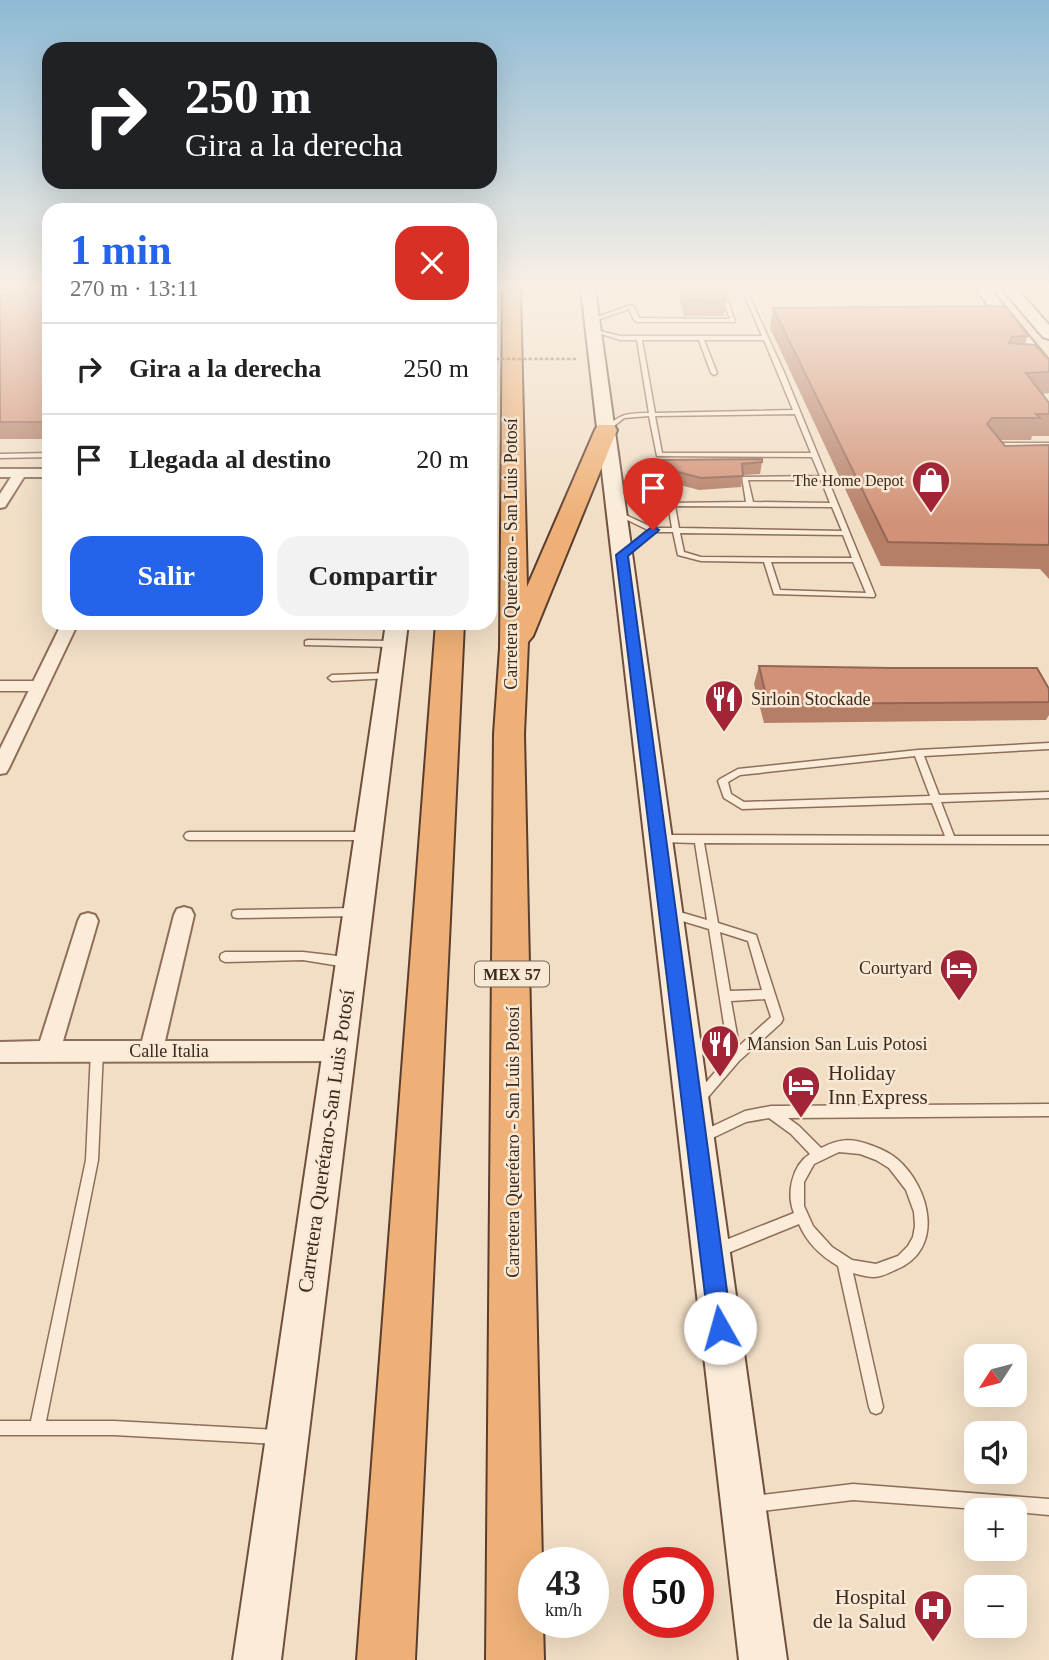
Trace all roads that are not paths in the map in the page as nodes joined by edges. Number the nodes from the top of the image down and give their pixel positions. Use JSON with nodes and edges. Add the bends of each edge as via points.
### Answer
{"nodes":[{"id":1,"x":512,"y":366,"type":"edge"},
{"id":2,"x":598,"y":366,"type":"edge"},
{"id":3,"x":644,"y":366,"type":"edge"},
{"id":4,"x":712,"y":366,"type":"edge"},
{"id":5,"x":778,"y":366,"type":"edge"},
{"id":6,"x":714,"y":373,"type":"dead end"},
{"id":7,"x":797,"y":412,"type":"junction"},
{"id":8,"x":652,"y":413,"type":"junction"},
{"id":9,"x":606,"y":430,"type":"junction"},
{"id":10,"x":1049,"y":445,"type":"edge"},
{"id":11,"x":42,"y":455,"type":"edge"},
{"id":12,"x":814,"y":455,"type":"junction"},
{"id":13,"x":991,"y":455,"type":"edge"},
{"id":14,"x":0,"y":456,"type":"edge"},
{"id":15,"x":0,"y":473,"type":"edge"},
{"id":16,"x":20,"y":473,"type":"junction"},
{"id":17,"x":42,"y":473,"type":"edge"},
{"id":18,"x":824,"y":478,"type":"junction"},
{"id":19,"x":750,"y":504,"type":"junction"},
{"id":20,"x":0,"y":505,"type":"edge"},
{"id":21,"x":834,"y":505,"type":"junction"},
{"id":22,"x":617,"y":512,"type":"junction"},
{"id":23,"x":653,"y":530,"type":"junction"},
{"id":24,"x":676,"y":530,"type":"junction"},
{"id":25,"x":846,"y":533,"type":"junction"},
{"id":26,"x":622,"y":555,"type":"junction"},
{"id":27,"x":767,"y":560,"type":"junction"},
{"id":28,"x":856,"y":560,"type":"junction"},
{"id":29,"x":67,"y":630,"type":"edge"},
{"id":30,"x":450,"y":630,"type":"edge"},
{"id":31,"x":395,"y":634,"type":"edge"},
{"id":32,"x":308,"y":643,"type":"dead end"},
{"id":33,"x":514,"y":648,"type":"junction"},
{"id":34,"x":388,"y":677,"type":"junction"},
{"id":35,"x":332,"y":678,"type":"dead end"},
{"id":36,"x":0,"y":686,"type":"edge"},
{"id":37,"x":39,"y":686,"type":"junction"},
{"id":38,"x":1049,"y":746,"type":"edge"},
{"id":39,"x":918,"y":752,"type":"junction"},
{"id":40,"x":0,"y":768,"type":"edge"},
{"id":41,"x":1049,"y":795,"type":"edge"},
{"id":42,"x":936,"y":799,"type":"junction"},
{"id":43,"x":189,"y":836,"type":"dead end"},
{"id":44,"x":367,"y":836,"type":"junction"},
{"id":45,"x":658,"y":837,"type":"junction"},
{"id":46,"x":699,"y":839,"type":"junction"},
{"id":47,"x":1049,"y":839,"type":"edge"},
{"id":48,"x":951,"y":840,"type":"junction"},
{"id":49,"x":357,"y":912,"type":"junction"},
{"id":50,"x":668,"y":912,"type":"junction"},
{"id":51,"x":237,"y":914,"type":"dead end"},
{"id":52,"x":184,"y":915,"type":"dead end"},
{"id":53,"x":88,"y":921,"type":"dead end"},
{"id":54,"x":713,"y":927,"type":"junction"},
{"id":55,"x":225,"y":957,"type":"dead end"},
{"id":56,"x":350,"y":962,"type":"junction"},
{"id":57,"x":769,"y":995,"type":"junction"},
{"id":58,"x":725,"y":996,"type":"junction"},
{"id":59,"x":97,"y":1051,"type":"junction"},
{"id":60,"x":151,"y":1051,"type":"junction"},
{"id":61,"x":338,"y":1051,"type":"junction"},
{"id":62,"x":0,"y":1052,"type":"edge"},
{"id":63,"x":48,"y":1052,"type":"junction"},
{"id":64,"x":735,"y":1058,"type":"junction"},
{"id":65,"x":692,"y":1107,"type":"junction"},
{"id":66,"x":1049,"y":1110,"type":"edge"},
{"id":67,"x":771,"y":1112,"type":"junction"},
{"id":68,"x":696,"y":1140,"type":"junction"},
{"id":69,"x":818,"y":1153,"type":"junction"},
{"id":70,"x":800,"y":1217,"type":"junction"},
{"id":71,"x":710,"y":1252,"type":"junction"},
{"id":72,"x":844,"y":1263,"type":"junction"},
{"id":73,"x":876,"y":1407,"type":"dead end"},
{"id":74,"x":0,"y":1428,"type":"edge"},
{"id":75,"x":37,"y":1428,"type":"junction"},
{"id":76,"x":287,"y":1438,"type":"junction"},
{"id":77,"x":743,"y":1506,"type":"junction"},
{"id":78,"x":1049,"y":1507,"type":"edge"},
{"id":79,"x":257,"y":1660,"type":"edge"},
{"id":80,"x":386,"y":1660,"type":"edge"},
{"id":81,"x":515,"y":1660,"type":"edge"},
{"id":82,"x":763,"y":1660,"type":"edge"}],
"edges":[{"from":1,"to":33,"type":"highway","name":"Carretera Querétaro - San Luis Potosí","number":"MEX 57"},
{"from":2,"to":9,"type":"main road"},
{"from":3,"to":8,"type":"lane"},
{"from":4,"to":6,"type":"lane"},
{"from":5,"to":7,"type":"lane"},
{"from":7,"to":8,"type":"lane"},
{"from":7,"to":12,"type":"lane"},
{"from":8,"to":9,"type":"lane","via":[[622,417]]},
{"from":8,"to":12,"type":"lane","via":[[659,455]]},
{"from":9,"to":22,"type":"main road"},
{"from":9,"to":33,"type":"highway"},
{"from":10,"to":13,"type":"lane","via":[[984,445]]},
{"from":11,"to":14,"type":"lane"},
{"from":12,"to":18,"type":"lane"},
{"from":15,"to":16,"type":"street"},
{"from":16,"to":17,"type":"street"},
{"from":16,"to":20,"type":"street"},
{"from":18,"to":19,"type":"lane","via":[[744,478]]},
{"from":18,"to":21,"type":"lane"},
{"from":19,"to":21,"type":"lane"},
{"from":19,"to":24,"type":"lane","via":[[671,504]]},
{"from":21,"to":25,"type":"lane"},
{"from":22,"to":23,"type":"lane"},
{"from":22,"to":26,"type":"main road"},
{"from":23,"to":24,"type":"lane"},
{"from":23,"to":26,"type":"lane"},
{"from":24,"to":25,"type":"lane"},
{"from":24,"to":27,"type":"lane","via":[[681,553],[701,559]]},
{"from":25,"to":28,"type":"lane"},
{"from":26,"to":45,"type":"main road"},
{"from":27,"to":28,"type":"lane"},
{"from":27,"to":28,"type":"lane","via":[[777,592],[871,595]]},
{"from":29,"to":37,"type":"street"},
{"from":30,"to":80,"type":"highway"},
{"from":31,"to":32,"type":"lane"},
{"from":31,"to":34,"type":"main road","name":"Carretera Querétaro-San Luis Potosí"},
{"from":33,"to":81,"type":"highway","name":"Carretera Querétaro - San Luis Potosí","number":"MEX 57","via":[[509,734]]},
{"from":34,"to":35,"type":"lane"},
{"from":34,"to":44,"type":"main road","name":"Carretera Querétaro-San Luis Potosí"},
{"from":36,"to":37,"type":"street"},
{"from":37,"to":40,"type":"street"},
{"from":38,"to":39,"type":"lane"},
{"from":39,"to":42,"type":"lane"},
{"from":39,"to":42,"type":"lane","via":[[738,772],[723,781],[727,796],[743,806]]},
{"from":41,"to":42,"type":"lane"},
{"from":42,"to":48,"type":"lane"},
{"from":43,"to":44,"type":"lane"},
{"from":44,"to":49,"type":"main road","name":"Carretera Querétaro-San Luis Potosí"},
{"from":45,"to":46,"type":"lane"},
{"from":45,"to":50,"type":"main road"},
{"from":46,"to":48,"type":"lane"},
{"from":46,"to":54,"type":"lane"},
{"from":47,"to":48,"type":"lane"},
{"from":49,"to":51,"type":"lane"},
{"from":49,"to":56,"type":"main road","name":"Carretera Querétaro-San Luis Potosí"},
{"from":50,"to":54,"type":"lane"},
{"from":50,"to":65,"type":"main road"},
{"from":52,"to":60,"type":"street"},
{"from":53,"to":63,"type":"street"},
{"from":54,"to":57,"type":"lane","via":[[752,937]]},
{"from":54,"to":58,"type":"lane"},
{"from":55,"to":56,"type":"lane","via":[[303,956]]},
{"from":56,"to":61,"type":"main road","name":"Carretera Querétaro-San Luis Potosí"},
{"from":57,"to":58,"type":"lane"},
{"from":57,"to":64,"type":"lane","via":[[777,1019]]},
{"from":58,"to":64,"type":"lane"},
{"from":59,"to":60,"type":"street","name":"Calle Italia"},
{"from":59,"to":63,"type":"street","name":"Calle Italia"},
{"from":59,"to":75,"type":"lane","via":[[92,1160]]},
{"from":60,"to":61,"type":"street","name":"Calle Italia"},
{"from":61,"to":76,"type":"main road","name":"Carretera Querétaro-San Luis Potosí"},
{"from":62,"to":63,"type":"street","name":"Calle Italia"},
{"from":64,"to":65,"type":"lane"},
{"from":65,"to":68,"type":"main road"},
{"from":66,"to":67,"type":"lane"},
{"from":67,"to":68,"type":"lane","via":[[745,1117]]},
{"from":67,"to":69,"type":"lane"},
{"from":68,"to":71,"type":"main road"},
{"from":69,"to":70,"type":"lane","via":[[805,1164],[798,1179]]},
{"from":69,"to":72,"type":"lane","via":[[850,1146],[878,1154],[905,1177],[922,1214],[921,1233],[902,1262],[885,1269]]},
{"from":70,"to":71,"type":"lane"},
{"from":70,"to":72,"type":"lane","via":[[826,1252]]},
{"from":71,"to":77,"type":"main road"},
{"from":72,"to":73,"type":"lane"},
{"from":74,"to":75,"type":"lane"},
{"from":75,"to":76,"type":"lane"},
{"from":76,"to":79,"type":"main road","name":"Carretera Querétaro-San Luis Potosí"},
{"from":77,"to":78,"type":"lane","via":[[853,1492]]},
{"from":77,"to":82,"type":"main road"}]}
